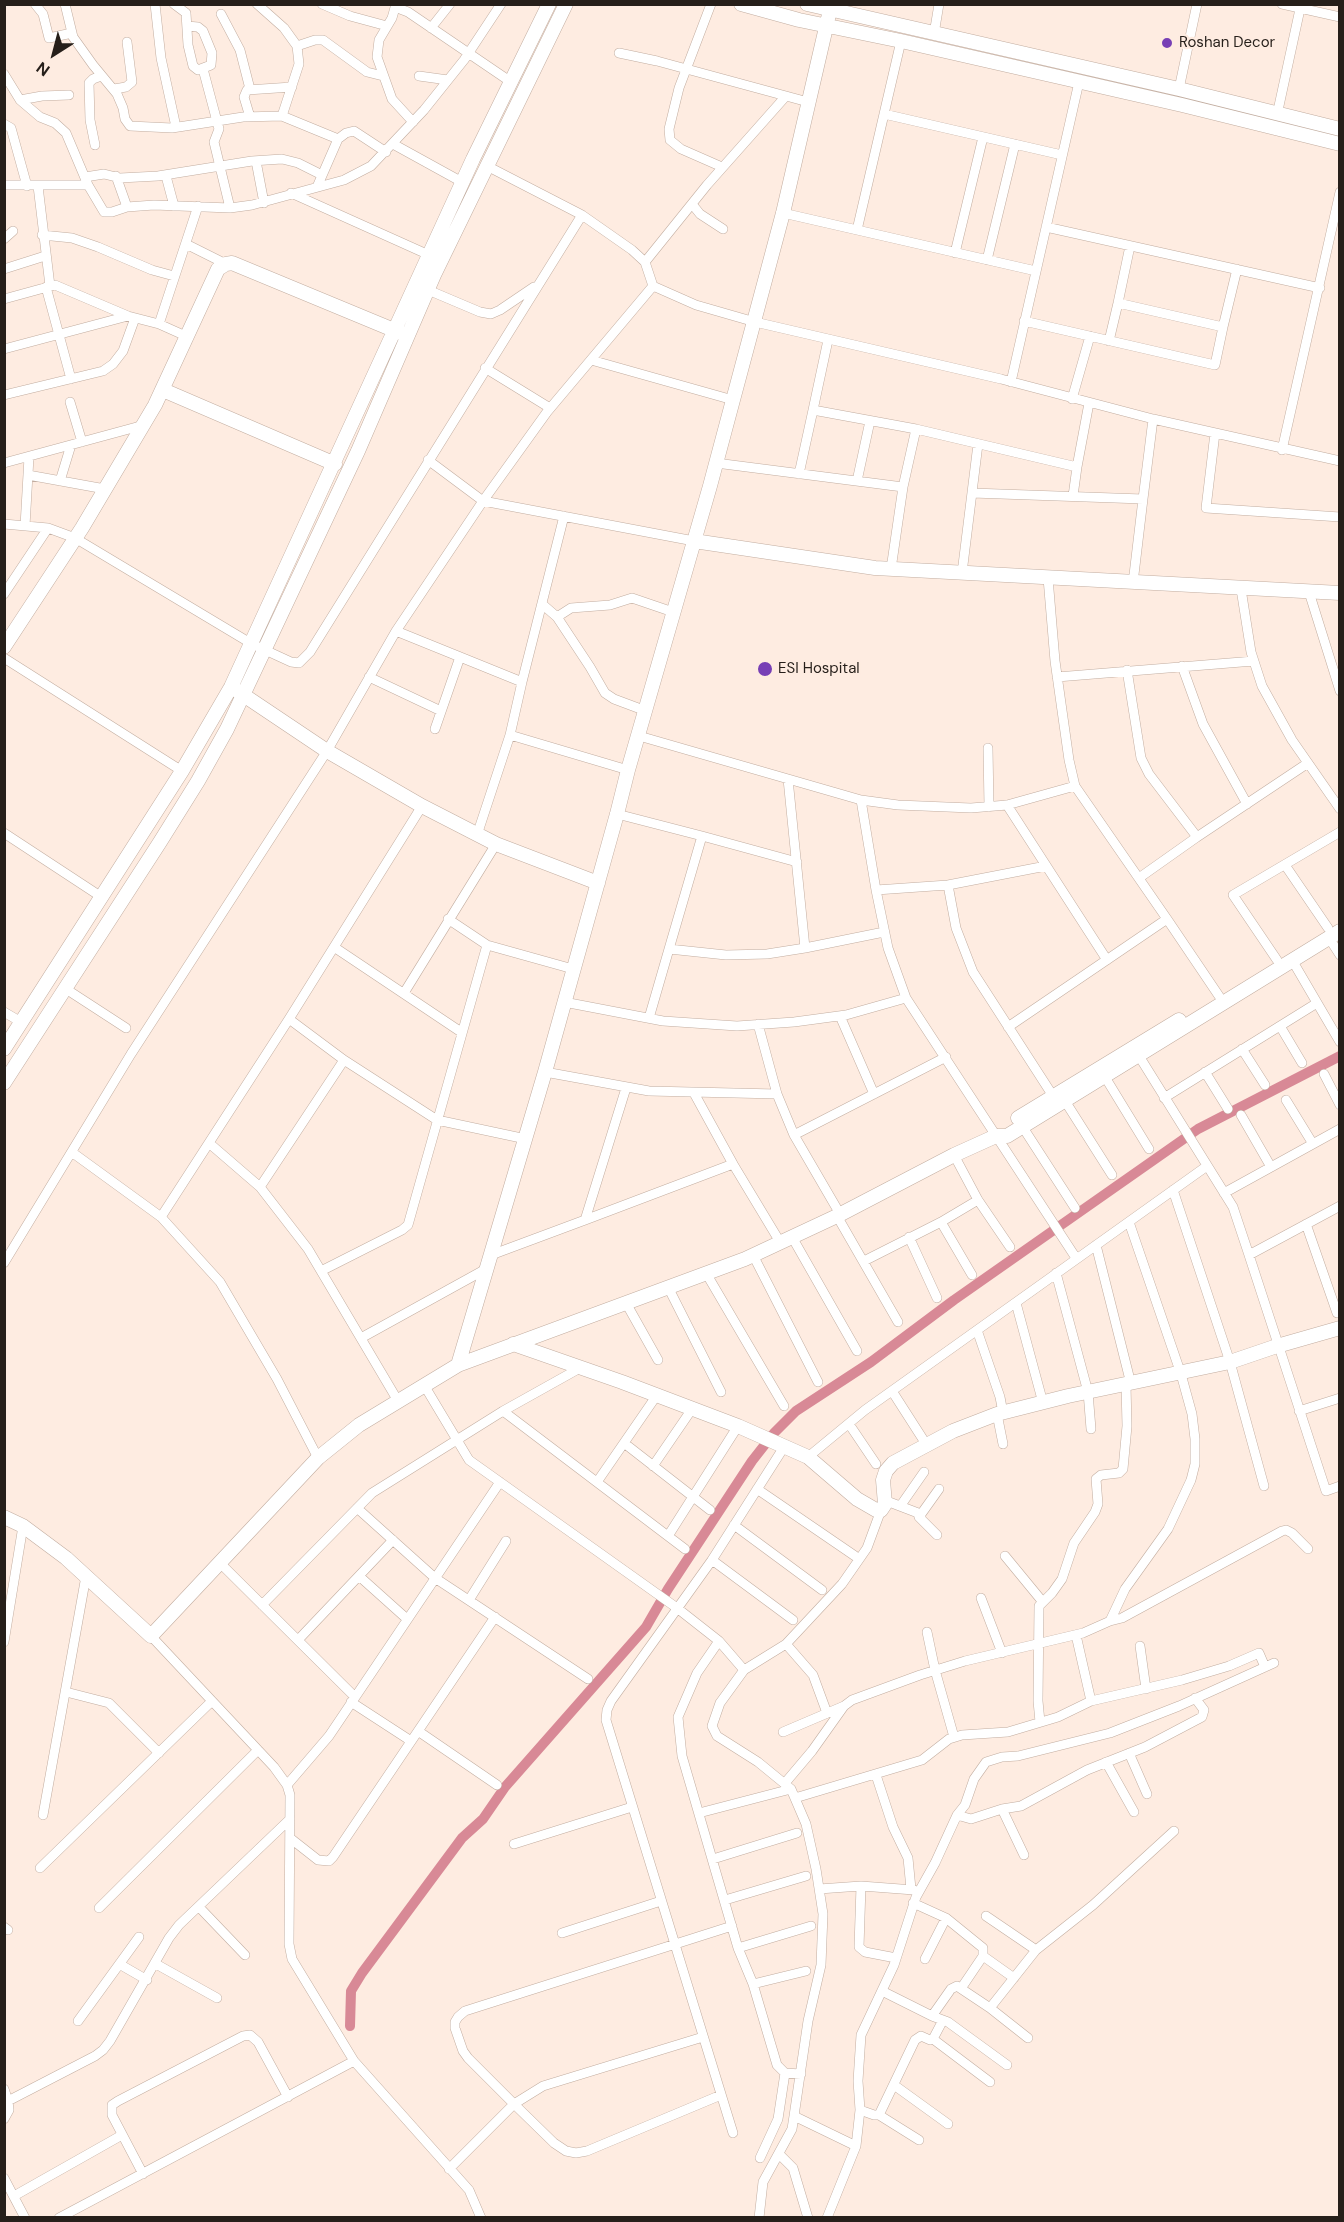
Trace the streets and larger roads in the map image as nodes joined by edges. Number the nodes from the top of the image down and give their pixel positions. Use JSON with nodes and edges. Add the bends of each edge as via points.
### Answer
{"nodes":[{"id":1,"x":35,"y":4,"type":"edge"},
{"id":2,"x":64,"y":4,"type":"edge"},
{"id":3,"x":155,"y":4,"type":"edge"},
{"id":4,"x":174,"y":4,"type":"edge"},
{"id":5,"x":257,"y":4,"type":"edge"},
{"id":6,"x":322,"y":4,"type":"edge"},
{"id":7,"x":450,"y":4,"type":"edge"},
{"id":8,"x":501,"y":4,"type":"edge"},
{"id":9,"x":549,"y":4,"type":"edge"},
{"id":10,"x":566,"y":4,"type":"edge"},
{"id":11,"x":711,"y":4,"type":"edge"},
{"id":12,"x":741,"y":4,"type":"edge"},
{"id":13,"x":807,"y":4,"type":"edge"},
{"id":14,"x":939,"y":4,"type":"edge"},
{"id":15,"x":1197,"y":4,"type":"edge"},
{"id":16,"x":1282,"y":4,"type":"edge"},
{"id":17,"x":396,"y":6,"type":"edge"},
{"id":18,"x":269,"y":8,"type":"edge"},
{"id":19,"x":1300,"y":9,"type":"junction"},
{"id":20,"x":830,"y":10,"type":"junction"},
{"id":21,"x":221,"y":14,"type":"dead end"},
{"id":22,"x":1340,"y":17,"type":"edge"},
{"id":23,"x":188,"y":26,"type":"junction"},
{"id":24,"x":387,"y":26,"type":"junction"},
{"id":25,"x":827,"y":26,"type":"junction"},
{"id":26,"x":431,"y":28,"type":"junction"},
{"id":27,"x":72,"y":33,"type":"junction"},
{"id":28,"x":934,"y":34,"type":"junction"},
{"id":29,"x":901,"y":41,"type":"junction"},
{"id":30,"x":126,"y":42,"type":"dead end"},
{"id":31,"x":297,"y":46,"type":"junction"},
{"id":32,"x":619,"y":53,"type":"dead end"},
{"id":33,"x":468,"y":54,"type":"junction"},
{"id":34,"x":204,"y":69,"type":"junction"},
{"id":35,"x":685,"y":69,"type":"junction"},
{"id":36,"x":4,"y":74,"type":"edge"},
{"id":37,"x":419,"y":75,"type":"dead end"},
{"id":38,"x":101,"y":76,"type":"junction"},
{"id":39,"x":383,"y":76,"type":"junction"},
{"id":40,"x":448,"y":80,"type":"junction"},
{"id":41,"x":511,"y":82,"type":"junction"},
{"id":42,"x":1079,"y":82,"type":"junction"},
{"id":43,"x":292,"y":87,"type":"junction"},
{"id":44,"x":114,"y":89,"type":"junction"},
{"id":45,"x":250,"y":89,"type":"junction"},
{"id":46,"x":1179,"y":89,"type":"junction"},
{"id":47,"x":69,"y":95,"type":"dead end"},
{"id":48,"x":786,"y":96,"type":"junction"},
{"id":49,"x":20,"y":100,"type":"junction"},
{"id":50,"x":808,"y":102,"type":"junction"},
{"id":51,"x":884,"y":114,"type":"junction"},
{"id":52,"x":1276,"y":115,"type":"junction"},
{"id":53,"x":282,"y":116,"type":"junction"},
{"id":54,"x":250,"y":117,"type":"junction"},
{"id":55,"x":216,"y":121,"type":"junction"},
{"id":56,"x":413,"y":122,"type":"junction"},
{"id":57,"x":4,"y":124,"type":"edge"},
{"id":58,"x":1339,"y":126,"type":"edge"},
{"id":59,"x":176,"y":127,"type":"junction"},
{"id":60,"x":983,"y":136,"type":"junction"},
{"id":61,"x":338,"y":139,"type":"junction"},
{"id":62,"x":393,"y":144,"type":"junction"},
{"id":63,"x":1015,"y":144,"type":"junction"},
{"id":64,"x":1340,"y":144,"type":"edge"},
{"id":65,"x":95,"y":145,"type":"dead end"},
{"id":66,"x":387,"y":152,"type":"junction"},
{"id":67,"x":1062,"y":155,"type":"junction"},
{"id":68,"x":256,"y":161,"type":"junction"},
{"id":69,"x":220,"y":166,"type":"junction"},
{"id":70,"x":487,"y":166,"type":"junction"},
{"id":71,"x":723,"y":166,"type":"junction"},
{"id":72,"x":116,"y":176,"type":"junction"},
{"id":73,"x":166,"y":176,"type":"junction"},
{"id":74,"x":322,"y":176,"type":"junction"},
{"id":75,"x":87,"y":181,"type":"junction"},
{"id":76,"x":462,"y":182,"type":"junction"},
{"id":77,"x":4,"y":185,"type":"edge"},
{"id":78,"x":27,"y":186,"type":"junction"},
{"id":79,"x":38,"y":186,"type":"junction"},
{"id":80,"x":317,"y":186,"type":"junction"},
{"id":81,"x":1340,"y":192,"type":"edge"},
{"id":82,"x":291,"y":193,"type":"junction"},
{"id":83,"x":264,"y":203,"type":"junction"},
{"id":84,"x":692,"y":204,"type":"junction"},
{"id":85,"x":174,"y":206,"type":"junction"},
{"id":86,"x":198,"y":206,"type":"junction"},
{"id":87,"x":127,"y":207,"type":"junction"},
{"id":88,"x":230,"y":208,"type":"junction"},
{"id":89,"x":783,"y":213,"type":"junction"},
{"id":90,"x":582,"y":215,"type":"junction"},
{"id":91,"x":1046,"y":227,"type":"junction"},
{"id":92,"x":723,"y":230,"type":"dead end"},
{"id":93,"x":857,"y":230,"type":"junction"},
{"id":94,"x":13,"y":231,"type":"dead end"},
{"id":95,"x":42,"y":235,"type":"junction"},
{"id":96,"x":4,"y":239,"type":"edge"},
{"id":97,"x":186,"y":244,"type":"junction"},
{"id":98,"x":1130,"y":246,"type":"junction"},
{"id":99,"x":955,"y":253,"type":"junction"},
{"id":100,"x":429,"y":255,"type":"junction"},
{"id":101,"x":45,"y":256,"type":"junction"},
{"id":102,"x":987,"y":260,"type":"junction"},
{"id":103,"x":645,"y":262,"type":"junction"},
{"id":104,"x":226,"y":264,"type":"junction"},
{"id":105,"x":4,"y":269,"type":"edge"},
{"id":106,"x":1237,"y":269,"type":"junction"},
{"id":107,"x":1036,"y":271,"type":"junction"},
{"id":108,"x":174,"y":276,"type":"junction"},
{"id":109,"x":539,"y":284,"type":"junction"},
{"id":110,"x":48,"y":286,"type":"junction"},
{"id":111,"x":653,"y":286,"type":"junction"},
{"id":112,"x":1320,"y":288,"type":"junction"},
{"id":113,"x":428,"y":290,"type":"junction"},
{"id":114,"x":4,"y":299,"type":"edge"},
{"id":115,"x":1118,"y":303,"type":"junction"},
{"id":116,"x":132,"y":317,"type":"junction"},
{"id":117,"x":1024,"y":321,"type":"junction"},
{"id":118,"x":754,"y":322,"type":"junction"},
{"id":119,"x":159,"y":324,"type":"junction"},
{"id":120,"x":1223,"y":327,"type":"junction"},
{"id":121,"x":401,"y":333,"type":"junction"},
{"id":122,"x":59,"y":334,"type":"junction"},
{"id":123,"x":1090,"y":336,"type":"junction"},
{"id":124,"x":188,"y":337,"type":"junction"},
{"id":125,"x":828,"y":340,"type":"junction"},
{"id":126,"x":1109,"y":341,"type":"junction"},
{"id":127,"x":4,"y":349,"type":"edge"},
{"id":128,"x":591,"y":360,"type":"junction"},
{"id":129,"x":485,"y":368,"type":"junction"},
{"id":130,"x":71,"y":379,"type":"junction"},
{"id":131,"x":1011,"y":382,"type":"junction"},
{"id":132,"x":163,"y":390,"type":"junction"},
{"id":133,"x":4,"y":395,"type":"edge"},
{"id":134,"x":1072,"y":399,"type":"junction"},
{"id":135,"x":733,"y":400,"type":"junction"},
{"id":136,"x":70,"y":402,"type":"dead end"},
{"id":137,"x":1089,"y":403,"type":"junction"},
{"id":138,"x":550,"y":408,"type":"junction"},
{"id":139,"x":813,"y":410,"type":"junction"},
{"id":140,"x":1153,"y":419,"type":"junction"},
{"id":141,"x":870,"y":421,"type":"junction"},
{"id":142,"x":144,"y":425,"type":"junction"},
{"id":143,"x":916,"y":429,"type":"junction"},
{"id":144,"x":1215,"y":433,"type":"junction"},
{"id":145,"x":82,"y":442,"type":"junction"},
{"id":146,"x":978,"y":444,"type":"junction"},
{"id":147,"x":71,"y":445,"type":"junction"},
{"id":148,"x":1282,"y":450,"type":"junction"},
{"id":149,"x":29,"y":457,"type":"junction"},
{"id":150,"x":428,"y":460,"type":"junction"},
{"id":151,"x":1340,"y":461,"type":"edge"},
{"id":152,"x":716,"y":463,"type":"junction"},
{"id":153,"x":4,"y":464,"type":"edge"},
{"id":154,"x":335,"y":464,"type":"junction"},
{"id":155,"x":1077,"y":467,"type":"junction"},
{"id":156,"x":800,"y":474,"type":"junction"},
{"id":157,"x":28,"y":476,"type":"junction"},
{"id":158,"x":60,"y":481,"type":"junction"},
{"id":159,"x":857,"y":481,"type":"junction"},
{"id":160,"x":903,"y":487,"type":"junction"},
{"id":161,"x":105,"y":489,"type":"junction"},
{"id":162,"x":972,"y":493,"type":"junction"},
{"id":163,"x":1073,"y":496,"type":"junction"},
{"id":164,"x":1143,"y":499,"type":"junction"},
{"id":165,"x":483,"y":501,"type":"junction"},
{"id":166,"x":564,"y":516,"type":"junction"},
{"id":167,"x":1340,"y":517,"type":"edge"},
{"id":168,"x":4,"y":524,"type":"edge"},
{"id":169,"x":25,"y":526,"type":"junction"},
{"id":170,"x":48,"y":528,"type":"junction"},
{"id":171,"x":75,"y":538,"type":"junction"},
{"id":172,"x":694,"y":541,"type":"junction"},
{"id":173,"x":891,"y":569,"type":"junction"},
{"id":174,"x":962,"y":573,"type":"junction"},
{"id":175,"x":1048,"y":578,"type":"junction"},
{"id":176,"x":1133,"y":583,"type":"junction"},
{"id":177,"x":1241,"y":589,"type":"junction"},
{"id":178,"x":1309,"y":592,"type":"junction"},
{"id":179,"x":1340,"y":593,"type":"edge"},
{"id":180,"x":4,"y":594,"type":"edge"},
{"id":181,"x":542,"y":603,"type":"junction"},
{"id":182,"x":673,"y":612,"type":"junction"},
{"id":183,"x":557,"y":617,"type":"junction"},
{"id":184,"x":396,"y":631,"type":"junction"},
{"id":185,"x":259,"y":647,"type":"junction"},
{"id":186,"x":4,"y":648,"type":"edge"},
{"id":187,"x":460,"y":657,"type":"junction"},
{"id":188,"x":4,"y":658,"type":"edge"},
{"id":189,"x":1254,"y":661,"type":"junction"},
{"id":190,"x":1182,"y":666,"type":"junction"},
{"id":191,"x":1127,"y":670,"type":"junction"},
{"id":192,"x":1336,"y":675,"type":"edge"},
{"id":193,"x":369,"y":676,"type":"junction"},
{"id":194,"x":1057,"y":676,"type":"junction"},
{"id":195,"x":522,"y":682,"type":"junction"},
{"id":196,"x":237,"y":691,"type":"junction"},
{"id":197,"x":1340,"y":691,"type":"edge"},
{"id":198,"x":441,"y":711,"type":"junction"},
{"id":199,"x":646,"y":711,"type":"junction"},
{"id":200,"x":435,"y":729,"type":"dead end"},
{"id":201,"x":510,"y":735,"type":"junction"},
{"id":202,"x":639,"y":736,"type":"junction"},
{"id":203,"x":988,"y":748,"type":"dead end"},
{"id":204,"x":327,"y":751,"type":"junction"},
{"id":205,"x":1308,"y":763,"type":"junction"},
{"id":206,"x":628,"y":770,"type":"junction"},
{"id":207,"x":182,"y":771,"type":"junction"},
{"id":208,"x":788,"y":779,"type":"junction"},
{"id":209,"x":1075,"y":786,"type":"junction"},
{"id":210,"x":861,"y":800,"type":"junction"},
{"id":211,"x":1247,"y":804,"type":"junction"},
{"id":212,"x":1007,"y":805,"type":"junction"},
{"id":213,"x":422,"y":806,"type":"junction"},
{"id":214,"x":988,"y":807,"type":"junction"},
{"id":215,"x":1340,"y":809,"type":"edge"},
{"id":216,"x":617,"y":814,"type":"junction"},
{"id":217,"x":1340,"y":832,"type":"edge"},
{"id":218,"x":4,"y":833,"type":"edge"},
{"id":219,"x":477,"y":835,"type":"junction"},
{"id":220,"x":702,"y":836,"type":"junction"},
{"id":221,"x":1197,"y":837,"type":"junction"},
{"id":222,"x":496,"y":844,"type":"junction"},
{"id":223,"x":796,"y":862,"type":"junction"},
{"id":224,"x":1285,"y":865,"type":"junction"},
{"id":225,"x":1046,"y":866,"type":"junction"},
{"id":226,"x":1139,"y":878,"type":"junction"},
{"id":227,"x":598,"y":883,"type":"junction"},
{"id":228,"x":948,"y":885,"type":"junction"},
{"id":229,"x":876,"y":890,"type":"junction"},
{"id":230,"x":103,"y":898,"type":"junction"},
{"id":231,"x":448,"y":919,"type":"junction"},
{"id":232,"x":1167,"y":919,"type":"junction"},
{"id":233,"x":1334,"y":929,"type":"edge"},
{"id":234,"x":884,"y":932,"type":"junction"},
{"id":235,"x":487,"y":945,"type":"junction"},
{"id":236,"x":334,"y":947,"type":"junction"},
{"id":237,"x":806,"y":948,"type":"junction"},
{"id":238,"x":669,"y":949,"type":"junction"},
{"id":239,"x":1340,"y":955,"type":"edge"},
{"id":240,"x":1107,"y":960,"type":"junction"},
{"id":241,"x":1277,"y":960,"type":"junction"},
{"id":242,"x":1292,"y":960,"type":"junction"},
{"id":243,"x":573,"y":969,"type":"junction"},
{"id":244,"x":66,"y":989,"type":"junction"},
{"id":245,"x":404,"y":993,"type":"junction"},
{"id":246,"x":1219,"y":996,"type":"junction"},
{"id":247,"x":906,"y":998,"type":"junction"},
{"id":248,"x":564,"y":1002,"type":"junction"},
{"id":249,"x":1317,"y":1003,"type":"junction"},
{"id":250,"x":4,"y":1012,"type":"edge"},
{"id":251,"x":840,"y":1016,"type":"junction"},
{"id":252,"x":649,"y":1018,"type":"junction"},
{"id":253,"x":289,"y":1019,"type":"junction"},
{"id":254,"x":21,"y":1022,"type":"junction"},
{"id":255,"x":758,"y":1024,"type":"junction"},
{"id":256,"x":1280,"y":1026,"type":"junction"},
{"id":257,"x":1008,"y":1027,"type":"junction"},
{"id":258,"x":126,"y":1028,"type":"dead end"},
{"id":259,"x":461,"y":1032,"type":"junction"},
{"id":260,"x":1340,"y":1042,"type":"edge"},
{"id":261,"x":4,"y":1049,"type":"edge"},
{"id":262,"x":1242,"y":1049,"type":"junction"},
{"id":263,"x":1139,"y":1056,"type":"junction"},
{"id":264,"x":946,"y":1057,"type":"junction"},
{"id":265,"x":344,"y":1060,"type":"junction"},
{"id":266,"x":1302,"y":1063,"type":"dead end"},
{"id":267,"x":545,"y":1072,"type":"junction"},
{"id":268,"x":1205,"y":1072,"type":"junction"},
{"id":269,"x":1324,"y":1074,"type":"dead end"},
{"id":270,"x":1105,"y":1077,"type":"junction"},
{"id":271,"x":4,"y":1083,"type":"edge"},
{"id":272,"x":1265,"y":1085,"type":"dead end"},
{"id":273,"x":626,"y":1088,"type":"junction"},
{"id":274,"x":694,"y":1093,"type":"junction"},
{"id":275,"x":777,"y":1094,"type":"junction"},
{"id":276,"x":874,"y":1094,"type":"junction"},
{"id":277,"x":1164,"y":1098,"type":"junction"},
{"id":278,"x":1059,"y":1099,"type":"junction"},
{"id":279,"x":1286,"y":1100,"type":"dead end"},
{"id":280,"x":1340,"y":1105,"type":"edge"},
{"id":281,"x":1228,"y":1109,"type":"dead end"},
{"id":282,"x":1241,"y":1115,"type":"dead end"},
{"id":283,"x":436,"y":1120,"type":"junction"},
{"id":284,"x":1022,"y":1126,"type":"junction"},
{"id":285,"x":1340,"y":1129,"type":"edge"},
{"id":286,"x":794,"y":1135,"type":"junction"},
{"id":287,"x":996,"y":1136,"type":"junction"},
{"id":288,"x":526,"y":1139,"type":"junction"},
{"id":289,"x":209,"y":1143,"type":"junction"},
{"id":290,"x":1313,"y":1144,"type":"junction"},
{"id":291,"x":1149,"y":1149,"type":"dead end"},
{"id":292,"x":73,"y":1153,"type":"junction"},
{"id":293,"x":954,"y":1155,"type":"junction"},
{"id":294,"x":733,"y":1164,"type":"junction"},
{"id":295,"x":1207,"y":1166,"type":"junction"},
{"id":296,"x":1270,"y":1167,"type":"junction"},
{"id":297,"x":1112,"y":1175,"type":"dead end"},
{"id":298,"x":260,"y":1186,"type":"junction"},
{"id":299,"x":1173,"y":1190,"type":"junction"},
{"id":300,"x":1224,"y":1193,"type":"junction"},
{"id":301,"x":978,"y":1200,"type":"junction"},
{"id":302,"x":1340,"y":1206,"type":"edge"},
{"id":303,"x":1075,"y":1208,"type":"dead end"},
{"id":304,"x":839,"y":1215,"type":"junction"},
{"id":305,"x":161,"y":1217,"type":"junction"},
{"id":306,"x":585,"y":1220,"type":"junction"},
{"id":307,"x":941,"y":1222,"type":"junction"},
{"id":308,"x":1129,"y":1222,"type":"junction"},
{"id":309,"x":1306,"y":1224,"type":"junction"},
{"id":310,"x":909,"y":1237,"type":"junction"},
{"id":311,"x":786,"y":1239,"type":"junction"},
{"id":312,"x":1096,"y":1245,"type":"junction"},
{"id":313,"x":1010,"y":1247,"type":"dead end"},
{"id":314,"x":490,"y":1255,"type":"junction"},
{"id":315,"x":753,"y":1255,"type":"junction"},
{"id":316,"x":1249,"y":1255,"type":"junction"},
{"id":317,"x":1076,"y":1258,"type":"junction"},
{"id":318,"x":864,"y":1261,"type":"junction"},
{"id":319,"x":4,"y":1263,"type":"edge"},
{"id":320,"x":486,"y":1269,"type":"junction"},
{"id":321,"x":321,"y":1270,"type":"junction"},
{"id":322,"x":706,"y":1273,"type":"junction"},
{"id":323,"x":1056,"y":1274,"type":"junction"},
{"id":324,"x":972,"y":1275,"type":"dead end"},
{"id":325,"x":668,"y":1287,"type":"junction"},
{"id":326,"x":938,"y":1298,"type":"dead end"},
{"id":327,"x":626,"y":1303,"type":"junction"},
{"id":328,"x":1016,"y":1303,"type":"junction"},
{"id":329,"x":1336,"y":1313,"type":"dead end"},
{"id":330,"x":898,"y":1322,"type":"dead end"},
{"id":331,"x":1340,"y":1328,"type":"edge"},
{"id":332,"x":978,"y":1330,"type":"junction"},
{"id":333,"x":361,"y":1338,"type":"junction"},
{"id":334,"x":513,"y":1344,"type":"junction"},
{"id":335,"x":1277,"y":1346,"type":"junction"},
{"id":336,"x":857,"y":1351,"type":"dead end"},
{"id":337,"x":658,"y":1359,"type":"dead end"},
{"id":338,"x":1230,"y":1362,"type":"junction"},
{"id":339,"x":458,"y":1365,"type":"junction"},
{"id":340,"x":580,"y":1368,"type":"junction"},
{"id":341,"x":1181,"y":1374,"type":"junction"},
{"id":342,"x":818,"y":1382,"type":"dead end"},
{"id":343,"x":424,"y":1385,"type":"junction"},
{"id":344,"x":1129,"y":1385,"type":"junction"},
{"id":345,"x":892,"y":1391,"type":"junction"},
{"id":346,"x":721,"y":1392,"type":"dead end"},
{"id":347,"x":1088,"y":1392,"type":"junction"},
{"id":348,"x":657,"y":1395,"type":"junction"},
{"id":349,"x":1340,"y":1398,"type":"edge"},
{"id":350,"x":398,"y":1401,"type":"junction"},
{"id":351,"x":1043,"y":1403,"type":"junction"},
{"id":352,"x":784,"y":1406,"type":"dead end"},
{"id":353,"x":692,"y":1409,"type":"junction"},
{"id":354,"x":503,"y":1411,"type":"junction"},
{"id":355,"x":1299,"y":1411,"type":"junction"},
{"id":356,"x":1000,"y":1414,"type":"junction"},
{"id":357,"x":849,"y":1424,"type":"junction"},
{"id":358,"x":738,"y":1426,"type":"junction"},
{"id":359,"x":1091,"y":1429,"type":"dead end"},
{"id":360,"x":456,"y":1441,"type":"junction"},
{"id":361,"x":624,"y":1443,"type":"junction"},
{"id":362,"x":775,"y":1443,"type":"junction"},
{"id":363,"x":926,"y":1444,"type":"junction"},
{"id":364,"x":1003,"y":1444,"type":"dead end"},
{"id":365,"x":808,"y":1457,"type":"junction"},
{"id":366,"x":318,"y":1458,"type":"junction"},
{"id":367,"x":876,"y":1464,"type":"dead end"},
{"id":368,"x":653,"y":1466,"type":"junction"},
{"id":369,"x":924,"y":1472,"type":"dead end"},
{"id":370,"x":500,"y":1482,"type":"junction"},
{"id":371,"x":597,"y":1482,"type":"junction"},
{"id":372,"x":1264,"y":1486,"type":"dead end"},
{"id":373,"x":1340,"y":1486,"type":"edge"},
{"id":374,"x":757,"y":1489,"type":"junction"},
{"id":375,"x":939,"y":1489,"type":"dead end"},
{"id":376,"x":692,"y":1498,"type":"junction"},
{"id":377,"x":882,"y":1505,"type":"junction"},
{"id":378,"x":901,"y":1505,"type":"junction"},
{"id":379,"x":357,"y":1508,"type":"junction"},
{"id":380,"x":710,"y":1510,"type":"dead end"},
{"id":381,"x":4,"y":1517,"type":"edge"},
{"id":382,"x":920,"y":1517,"type":"junction"},
{"id":383,"x":734,"y":1525,"type":"junction"},
{"id":384,"x":23,"y":1526,"type":"junction"},
{"id":385,"x":937,"y":1535,"type":"dead end"},
{"id":386,"x":668,"y":1536,"type":"junction"},
{"id":387,"x":393,"y":1540,"type":"junction"},
{"id":388,"x":506,"y":1541,"type":"dead end"},
{"id":389,"x":684,"y":1549,"type":"dead end"},
{"id":390,"x":1308,"y":1549,"type":"dead end"},
{"id":391,"x":855,"y":1556,"type":"dead end"},
{"id":392,"x":1005,"y":1556,"type":"dead end"},
{"id":393,"x":712,"y":1560,"type":"junction"},
{"id":394,"x":219,"y":1562,"type":"junction"},
{"id":395,"x":86,"y":1576,"type":"junction"},
{"id":396,"x":359,"y":1576,"type":"junction"},
{"id":397,"x":435,"y":1578,"type":"junction"},
{"id":398,"x":822,"y":1590,"type":"dead end"},
{"id":399,"x":981,"y":1598,"type":"dead end"},
{"id":400,"x":469,"y":1600,"type":"junction"},
{"id":401,"x":1042,"y":1601,"type":"junction"},
{"id":402,"x":262,"y":1605,"type":"junction"},
{"id":403,"x":675,"y":1607,"type":"junction"},
{"id":404,"x":495,"y":1617,"type":"junction"},
{"id":405,"x":407,"y":1619,"type":"junction"},
{"id":406,"x":792,"y":1620,"type":"dead end"},
{"id":407,"x":1110,"y":1621,"type":"junction"},
{"id":408,"x":927,"y":1632,"type":"dead end"},
{"id":409,"x":1077,"y":1635,"type":"junction"},
{"id":410,"x":151,"y":1636,"type":"junction"},
{"id":411,"x":298,"y":1640,"type":"junction"},
{"id":412,"x":719,"y":1641,"type":"junction"},
{"id":413,"x":4,"y":1642,"type":"edge"},
{"id":414,"x":786,"y":1644,"type":"junction"},
{"id":415,"x":1038,"y":1645,"type":"junction"},
{"id":416,"x":1140,"y":1646,"type":"dead end"},
{"id":417,"x":1002,"y":1653,"type":"junction"},
{"id":418,"x":744,"y":1670,"type":"junction"},
{"id":419,"x":935,"y":1670,"type":"junction"},
{"id":420,"x":588,"y":1679,"type":"dead end"},
{"id":421,"x":1146,"y":1689,"type":"junction"},
{"id":422,"x":66,"y":1692,"type":"junction"},
{"id":423,"x":1196,"y":1698,"type":"junction"},
{"id":424,"x":353,"y":1700,"type":"junction"},
{"id":425,"x":212,"y":1701,"type":"junction"},
{"id":426,"x":1091,"y":1701,"type":"junction"},
{"id":427,"x":844,"y":1706,"type":"junction"},
{"id":428,"x":827,"y":1713,"type":"junction"},
{"id":429,"x":1040,"y":1722,"type":"junction"},
{"id":430,"x":418,"y":1731,"type":"junction"},
{"id":431,"x":783,"y":1732,"type":"dead end"},
{"id":432,"x":954,"y":1737,"type":"junction"},
{"id":433,"x":411,"y":1741,"type":"junction"},
{"id":434,"x":258,"y":1750,"type":"junction"},
{"id":435,"x":159,"y":1753,"type":"junction"},
{"id":436,"x":1129,"y":1753,"type":"junction"},
{"id":437,"x":1106,"y":1762,"type":"junction"},
{"id":438,"x":876,"y":1775,"type":"junction"},
{"id":439,"x":287,"y":1785,"type":"junction"},
{"id":440,"x":497,"y":1785,"type":"dead end"},
{"id":441,"x":788,"y":1786,"type":"junction"},
{"id":442,"x":1147,"y":1794,"type":"dead end"},
{"id":443,"x":795,"y":1798,"type":"junction"},
{"id":444,"x":632,"y":1807,"type":"junction"},
{"id":445,"x":1002,"y":1809,"type":"junction"},
{"id":446,"x":1134,"y":1812,"type":"dead end"},
{"id":447,"x":699,"y":1813,"type":"junction"},
{"id":448,"x":43,"y":1815,"type":"dead end"},
{"id":449,"x":957,"y":1815,"type":"junction"},
{"id":450,"x":290,"y":1819,"type":"junction"},
{"id":451,"x":1174,"y":1831,"type":"dead end"},
{"id":452,"x":797,"y":1833,"type":"dead end"},
{"id":453,"x":290,"y":1838,"type":"junction"},
{"id":454,"x":514,"y":1844,"type":"dead end"},
{"id":455,"x":1024,"y":1856,"type":"dead end"},
{"id":456,"x":713,"y":1859,"type":"junction"},
{"id":457,"x":40,"y":1868,"type":"dead end"},
{"id":458,"x":806,"y":1876,"type":"dead end"},
{"id":459,"x":861,"y":1886,"type":"junction"},
{"id":460,"x":819,"y":1889,"type":"junction"},
{"id":461,"x":915,"y":1890,"type":"junction"},
{"id":462,"x":724,"y":1900,"type":"junction"},
{"id":463,"x":661,"y":1901,"type":"junction"},
{"id":464,"x":913,"y":1903,"type":"junction"},
{"id":465,"x":199,"y":1907,"type":"junction"},
{"id":466,"x":99,"y":1908,"type":"dead end"},
{"id":467,"x":986,"y":1916,"type":"dead end"},
{"id":468,"x":946,"y":1918,"type":"junction"},
{"id":469,"x":732,"y":1926,"type":"junction"},
{"id":470,"x":811,"y":1926,"type":"dead end"},
{"id":471,"x":562,"y":1933,"type":"dead end"},
{"id":472,"x":140,"y":1937,"type":"dead end"},
{"id":473,"x":674,"y":1944,"type":"junction"},
{"id":474,"x":738,"y":1948,"type":"junction"},
{"id":475,"x":1036,"y":1950,"type":"junction"},
{"id":476,"x":245,"y":1955,"type":"dead end"},
{"id":477,"x":982,"y":1956,"type":"junction"},
{"id":478,"x":896,"y":1958,"type":"junction"},
{"id":479,"x":925,"y":1959,"type":"dead end"},
{"id":480,"x":156,"y":1964,"type":"junction"},
{"id":481,"x":121,"y":1965,"type":"junction"},
{"id":482,"x":806,"y":1971,"type":"dead end"},
{"id":483,"x":1014,"y":1978,"type":"junction"},
{"id":484,"x":147,"y":1980,"type":"junction"},
{"id":485,"x":753,"y":1984,"type":"junction"},
{"id":486,"x":962,"y":1987,"type":"junction"},
{"id":487,"x":882,"y":1990,"type":"junction"},
{"id":488,"x":217,"y":1998,"type":"dead end"},
{"id":489,"x":990,"y":2008,"type":"junction"},
{"id":490,"x":932,"y":2016,"type":"junction"},
{"id":491,"x":943,"y":2020,"type":"junction"},
{"id":492,"x":78,"y":2021,"type":"dead end"},
{"id":493,"x":703,"y":2037,"type":"junction"},
{"id":494,"x":1028,"y":2038,"type":"dead end"},
{"id":495,"x":933,"y":2039,"type":"junction"},
{"id":496,"x":354,"y":2061,"type":"junction"},
{"id":497,"x":1007,"y":2065,"type":"dead end"},
{"id":498,"x":785,"y":2073,"type":"junction"},
{"id":499,"x":801,"y":2074,"type":"junction"},
{"id":500,"x":990,"y":2082,"type":"dead end"},
{"id":501,"x":894,"y":2085,"type":"junction"},
{"id":502,"x":4,"y":2089,"type":"edge"},
{"id":503,"x":721,"y":2095,"type":"junction"},
{"id":504,"x":288,"y":2097,"type":"junction"},
{"id":505,"x":8,"y":2101,"type":"junction"},
{"id":506,"x":514,"y":2104,"type":"junction"},
{"id":507,"x":860,"y":2110,"type":"junction"},
{"id":508,"x":879,"y":2115,"type":"junction"},
{"id":509,"x":794,"y":2116,"type":"junction"},
{"id":510,"x":4,"y":2119,"type":"edge"},
{"id":511,"x":948,"y":2124,"type":"dead end"},
{"id":512,"x":733,"y":2133,"type":"dead end"},
{"id":513,"x":122,"y":2135,"type":"junction"},
{"id":514,"x":919,"y":2140,"type":"dead end"},
{"id":515,"x":856,"y":2146,"type":"junction"},
{"id":516,"x":779,"y":2154,"type":"junction"},
{"id":517,"x":760,"y":2158,"type":"dead end"},
{"id":518,"x":449,"y":2169,"type":"junction"},
{"id":519,"x":143,"y":2174,"type":"junction"},
{"id":520,"x":4,"y":2178,"type":"edge"},
{"id":521,"x":14,"y":2196,"type":"junction"},
{"id":522,"x":26,"y":2217,"type":"edge"},
{"id":523,"x":59,"y":2217,"type":"edge"},
{"id":524,"x":481,"y":2217,"type":"edge"},
{"id":525,"x":759,"y":2217,"type":"edge"},
{"id":526,"x":808,"y":2217,"type":"edge"},
{"id":527,"x":827,"y":2217,"type":"edge"}],
"edges":[{"from":1,"to":27,"type":"street","via":[[43,14],[49,39]]},
{"from":2,"to":27,"type":"street"},
{"from":3,"to":59,"type":"street","via":[[160,58]]},
{"from":4,"to":23,"type":"street","via":[[186,13]]},
{"from":5,"to":18,"type":"street"},
{"from":6,"to":24,"type":"street"},
{"from":7,"to":26,"type":"street"},
{"from":8,"to":33,"type":"street"},
{"from":9,"to":41,"type":"street"},
{"from":10,"to":70,"type":"street"},
{"from":11,"to":35,"type":"street"},
{"from":12,"to":25,"type":"street"},
{"from":13,"to":20,"type":"street"},
{"from":14,"to":28,"type":"street"},
{"from":15,"to":46,"type":"street"},
{"from":16,"to":19,"type":"street"},
{"from":17,"to":24,"type":"street"},
{"from":17,"to":26,"type":"street"},
{"from":18,"to":31,"type":"street"},
{"from":19,"to":22,"type":"street"},
{"from":19,"to":52,"type":"street"},
{"from":20,"to":25,"type":"street"},
{"from":20,"to":28,"type":"street"},
{"from":21,"to":45,"type":"street","via":[[240,50]]},
{"from":23,"to":34,"type":"street","via":[[192,66]]},
{"from":23,"to":34,"type":"street","via":[[201,29],[212,53],[213,63]]},
{"from":24,"to":39,"type":"street","via":[[376,50]]},
{"from":25,"to":29,"type":"street"},
{"from":25,"to":50,"type":"street"},
{"from":26,"to":33,"type":"street"},
{"from":27,"to":38,"type":"street"},
{"from":28,"to":46,"type":"street"},
{"from":29,"to":42,"type":"street"},
{"from":29,"to":51,"type":"street"},
{"from":30,"to":44,"type":"street","via":[[132,82]]},
{"from":31,"to":39,"type":"street","via":[[323,40],[367,72]]},
{"from":31,"to":43,"type":"street","via":[[299,64]]},
{"from":32,"to":35,"type":"street"},
{"from":33,"to":40,"type":"street"},
{"from":33,"to":41,"type":"street"},
{"from":34,"to":55,"type":"street"},
{"from":35,"to":48,"type":"street"},
{"from":35,"to":71,"type":"street","via":[[669,129],[670,140],[681,149]]},
{"from":36,"to":49,"type":"street"},
{"from":37,"to":40,"type":"street"},
{"from":38,"to":44,"type":"street"},
{"from":38,"to":65,"type":"street","via":[[89,83]]},
{"from":39,"to":56,"type":"street","via":[[393,99]]},
{"from":40,"to":56,"type":"street"},
{"from":41,"to":76,"type":"street"},
{"from":42,"to":64,"type":"street"},
{"from":42,"to":67,"type":"street"},
{"from":43,"to":45,"type":"street"},
{"from":43,"to":53,"type":"street"},
{"from":44,"to":59,"type":"street","via":[[130,126]]},
{"from":45,"to":54,"type":"street","via":[[244,96]]},
{"from":46,"to":52,"type":"street"},
{"from":47,"to":49,"type":"street"},
{"from":48,"to":50,"type":"street"},
{"from":48,"to":71,"type":"street"},
{"from":49,"to":75,"type":"street","via":[[66,133]]},
{"from":50,"to":89,"type":"street"},
{"from":51,"to":60,"type":"street"},
{"from":51,"to":93,"type":"street"},
{"from":52,"to":58,"type":"street"},
{"from":53,"to":54,"type":"street"},
{"from":53,"to":61,"type":"street"},
{"from":54,"to":55,"type":"street"},
{"from":55,"to":59,"type":"street"},
{"from":55,"to":69,"type":"street","via":[[219,129],[214,142]]},
{"from":56,"to":62,"type":"street"},
{"from":57,"to":78,"type":"street","via":[[11,128]]},
{"from":60,"to":63,"type":"street"},
{"from":60,"to":99,"type":"street"},
{"from":61,"to":66,"type":"street","via":[[354,131]]},
{"from":61,"to":74,"type":"street"},
{"from":62,"to":66,"type":"street"},
{"from":62,"to":76,"type":"street"},
{"from":63,"to":67,"type":"street"},
{"from":63,"to":102,"type":"street"},
{"from":66,"to":80,"type":"street","via":[[355,176]]},
{"from":67,"to":91,"type":"street"},
{"from":68,"to":69,"type":"street"},
{"from":68,"to":74,"type":"street","via":[[290,160]]},
{"from":68,"to":83,"type":"street"},
{"from":69,"to":73,"type":"street"},
{"from":69,"to":88,"type":"street"},
{"from":70,"to":90,"type":"street"},
{"from":70,"to":113,"type":"street"},
{"from":71,"to":84,"type":"street"},
{"from":72,"to":73,"type":"street"},
{"from":72,"to":75,"type":"street","via":[[104,174]]},
{"from":72,"to":87,"type":"street"},
{"from":73,"to":85,"type":"street"},
{"from":74,"to":80,"type":"street"},
{"from":75,"to":79,"type":"street"},
{"from":75,"to":87,"type":"street","via":[[104,212]]},
{"from":76,"to":100,"type":"street"},
{"from":77,"to":78,"type":"street"},
{"from":78,"to":79,"type":"street"},
{"from":79,"to":95,"type":"street"},
{"from":80,"to":82,"type":"street"},
{"from":81,"to":112,"type":"street"},
{"from":82,"to":83,"type":"street"},
{"from":82,"to":100,"type":"street"},
{"from":83,"to":88,"type":"street"},
{"from":84,"to":92,"type":"street"},
{"from":84,"to":103,"type":"street"},
{"from":85,"to":86,"type":"street"},
{"from":85,"to":87,"type":"street"},
{"from":86,"to":88,"type":"street"},
{"from":86,"to":97,"type":"street"},
{"from":89,"to":93,"type":"street"},
{"from":89,"to":118,"type":"street"},
{"from":90,"to":103,"type":"street"},
{"from":90,"to":109,"type":"street"},
{"from":91,"to":98,"type":"street"},
{"from":91,"to":107,"type":"street"},
{"from":93,"to":99,"type":"street"},
{"from":94,"to":96,"type":"street"},
{"from":95,"to":101,"type":"street"},
{"from":95,"to":108,"type":"street","via":[[81,241]]},
{"from":97,"to":104,"type":"street"},
{"from":97,"to":108,"type":"street"},
{"from":98,"to":106,"type":"street"},
{"from":98,"to":115,"type":"street"},
{"from":99,"to":102,"type":"street"},
{"from":100,"to":121,"type":"street"},
{"from":101,"to":105,"type":"street"},
{"from":101,"to":110,"type":"street"},
{"from":102,"to":107,"type":"street"},
{"from":103,"to":111,"type":"street"},
{"from":104,"to":121,"type":"street","via":[[232,263]]},
{"from":104,"to":124,"type":"street","via":[[218,269]]},
{"from":106,"to":112,"type":"street"},
{"from":106,"to":120,"type":"street"},
{"from":107,"to":117,"type":"street"},
{"from":108,"to":119,"type":"street"},
{"from":109,"to":113,"type":"street","via":[[490,314]]},
{"from":109,"to":129,"type":"street"},
{"from":110,"to":114,"type":"street"},
{"from":110,"to":116,"type":"street","via":[[55,285]]},
{"from":110,"to":122,"type":"street"},
{"from":111,"to":118,"type":"street","via":[[696,305]]},
{"from":111,"to":128,"type":"street"},
{"from":112,"to":148,"type":"street"},
{"from":113,"to":121,"type":"street"},
{"from":115,"to":120,"type":"street"},
{"from":115,"to":126,"type":"street"},
{"from":116,"to":119,"type":"street"},
{"from":116,"to":122,"type":"street"},
{"from":116,"to":130,"type":"street","via":[[123,351],[113,364],[103,371]]},
{"from":117,"to":123,"type":"street"},
{"from":117,"to":131,"type":"street"},
{"from":118,"to":125,"type":"street"},
{"from":118,"to":135,"type":"street"},
{"from":119,"to":124,"type":"street"},
{"from":120,"to":126,"type":"street","via":[[1215,365]]},
{"from":121,"to":154,"type":"street"},
{"from":121,"to":185,"type":"street","via":[[358,451]]},
{"from":122,"to":127,"type":"street"},
{"from":122,"to":130,"type":"street"},
{"from":123,"to":126,"type":"street"},
{"from":123,"to":134,"type":"street"},
{"from":124,"to":132,"type":"street"},
{"from":125,"to":131,"type":"street"},
{"from":125,"to":139,"type":"street"},
{"from":128,"to":135,"type":"street"},
{"from":128,"to":138,"type":"street"},
{"from":129,"to":138,"type":"street"},
{"from":129,"to":150,"type":"street"},
{"from":130,"to":133,"type":"street"},
{"from":131,"to":134,"type":"street"},
{"from":132,"to":142,"type":"street"},
{"from":132,"to":154,"type":"street"},
{"from":134,"to":137,"type":"street"},
{"from":135,"to":152,"type":"street"},
{"from":136,"to":145,"type":"street"},
{"from":137,"to":140,"type":"street"},
{"from":137,"to":155,"type":"street"},
{"from":138,"to":165,"type":"street"},
{"from":139,"to":141,"type":"street"},
{"from":139,"to":156,"type":"street"},
{"from":140,"to":144,"type":"street"},
{"from":140,"to":164,"type":"street"},
{"from":141,"to":143,"type":"street"},
{"from":141,"to":159,"type":"street"},
{"from":142,"to":145,"type":"street"},
{"from":142,"to":161,"type":"street"},
{"from":143,"to":146,"type":"street"},
{"from":143,"to":160,"type":"street"},
{"from":144,"to":148,"type":"street"},
{"from":144,"to":167,"type":"street","via":[[1206,508]]},
{"from":145,"to":147,"type":"street"},
{"from":146,"to":155,"type":"street"},
{"from":146,"to":162,"type":"street"},
{"from":147,"to":149,"type":"street"},
{"from":147,"to":158,"type":"street"},
{"from":148,"to":151,"type":"street"},
{"from":149,"to":153,"type":"street"},
{"from":149,"to":157,"type":"street"},
{"from":150,"to":165,"type":"street"},
{"from":150,"to":185,"type":"street","via":[[304,659],[291,662]]},
{"from":152,"to":156,"type":"street"},
{"from":152,"to":172,"type":"street"},
{"from":154,"to":185,"type":"street"},
{"from":155,"to":163,"type":"street"},
{"from":156,"to":159,"type":"street"},
{"from":157,"to":158,"type":"street"},
{"from":157,"to":169,"type":"street"},
{"from":158,"to":161,"type":"street"},
{"from":159,"to":160,"type":"street"},
{"from":160,"to":173,"type":"street"},
{"from":161,"to":171,"type":"street"},
{"from":162,"to":163,"type":"street"},
{"from":162,"to":174,"type":"street"},
{"from":163,"to":164,"type":"street"},
{"from":164,"to":176,"type":"street"},
{"from":165,"to":166,"type":"street"},
{"from":165,"to":184,"type":"street"},
{"from":166,"to":172,"type":"street"},
{"from":166,"to":181,"type":"street"},
{"from":168,"to":169,"type":"street"},
{"from":169,"to":170,"type":"street"},
{"from":170,"to":171,"type":"street"},
{"from":170,"to":180,"type":"street"},
{"from":171,"to":185,"type":"street"},
{"from":171,"to":186,"type":"street"},
{"from":172,"to":173,"type":"street"},
{"from":172,"to":182,"type":"street"},
{"from":173,"to":174,"type":"street"},
{"from":174,"to":175,"type":"street"},
{"from":175,"to":176,"type":"street"},
{"from":175,"to":194,"type":"street"},
{"from":176,"to":177,"type":"street"},
{"from":177,"to":178,"type":"street"},
{"from":177,"to":189,"type":"street"},
{"from":178,"to":179,"type":"street"},
{"from":178,"to":192,"type":"street"},
{"from":181,"to":183,"type":"street"},
{"from":181,"to":195,"type":"street"},
{"from":182,"to":183,"type":"street","via":[[632,598],[610,605],[572,608]]},
{"from":182,"to":199,"type":"street"},
{"from":183,"to":199,"type":"street","via":[[604,693]]},
{"from":184,"to":187,"type":"street"},
{"from":184,"to":193,"type":"street"},
{"from":185,"to":196,"type":"street"},
{"from":187,"to":195,"type":"street"},
{"from":187,"to":198,"type":"street"},
{"from":188,"to":207,"type":"street"},
{"from":189,"to":190,"type":"street"},
{"from":189,"to":205,"type":"street","via":[[1262,686]]},
{"from":190,"to":191,"type":"street"},
{"from":190,"to":211,"type":"street","via":[[1203,724]]},
{"from":191,"to":194,"type":"street"},
{"from":191,"to":221,"type":"street","via":[[1141,758]]},
{"from":192,"to":197,"type":"street"},
{"from":193,"to":198,"type":"street"},
{"from":193,"to":204,"type":"street"},
{"from":194,"to":209,"type":"street"},
{"from":195,"to":201,"type":"street"},
{"from":196,"to":204,"type":"street"},
{"from":196,"to":207,"type":"street"},
{"from":196,"to":244,"type":"street","via":[[227,729],[198,781]]},
{"from":198,"to":200,"type":"street"},
{"from":199,"to":202,"type":"street"},
{"from":201,"to":206,"type":"street"},
{"from":201,"to":219,"type":"street"},
{"from":202,"to":206,"type":"street"},
{"from":202,"to":208,"type":"street"},
{"from":203,"to":214,"type":"street"},
{"from":204,"to":213,"type":"street"},
{"from":204,"to":292,"type":"street","via":[[131,1054]]},
{"from":205,"to":211,"type":"street"},
{"from":205,"to":215,"type":"street"},
{"from":206,"to":216,"type":"street"},
{"from":207,"to":230,"type":"street"},
{"from":208,"to":210,"type":"street"},
{"from":208,"to":223,"type":"street"},
{"from":209,"to":212,"type":"street"},
{"from":209,"to":226,"type":"street"},
{"from":210,"to":214,"type":"street"},
{"from":210,"to":229,"type":"street"},
{"from":211,"to":221,"type":"street"},
{"from":212,"to":214,"type":"street"},
{"from":212,"to":225,"type":"street"},
{"from":213,"to":219,"type":"street"},
{"from":213,"to":236,"type":"street"},
{"from":216,"to":220,"type":"street"},
{"from":216,"to":227,"type":"street"},
{"from":217,"to":224,"type":"street"},
{"from":218,"to":230,"type":"street"},
{"from":219,"to":222,"type":"street"},
{"from":220,"to":223,"type":"street"},
{"from":220,"to":238,"type":"street"},
{"from":221,"to":226,"type":"street"},
{"from":222,"to":227,"type":"street"},
{"from":222,"to":231,"type":"street"},
{"from":223,"to":237,"type":"street"},
{"from":224,"to":233,"type":"street"},
{"from":224,"to":241,"type":"street","via":[[1233,895]]},
{"from":225,"to":228,"type":"street"},
{"from":225,"to":240,"type":"street"},
{"from":226,"to":232,"type":"street"},
{"from":227,"to":243,"type":"street"},
{"from":228,"to":229,"type":"street"},
{"from":228,"to":257,"type":"street","via":[[956,928],[973,972]]},
{"from":229,"to":234,"type":"street"},
{"from":230,"to":254,"type":"street"},
{"from":231,"to":235,"type":"street"},
{"from":231,"to":245,"type":"street"},
{"from":232,"to":240,"type":"street"},
{"from":232,"to":246,"type":"street"},
{"from":233,"to":239,"type":"street"},
{"from":233,"to":241,"type":"street"},
{"from":233,"to":242,"type":"street"},
{"from":234,"to":237,"type":"street"},
{"from":234,"to":247,"type":"street"},
{"from":235,"to":243,"type":"street"},
{"from":235,"to":259,"type":"street"},
{"from":236,"to":245,"type":"street"},
{"from":236,"to":253,"type":"street"},
{"from":237,"to":238,"type":"street","via":[[726,955]]},
{"from":238,"to":252,"type":"street"},
{"from":240,"to":257,"type":"street"},
{"from":241,"to":246,"type":"street"},
{"from":242,"to":249,"type":"street"},
{"from":242,"to":263,"type":"street"},
{"from":243,"to":248,"type":"street"},
{"from":244,"to":258,"type":"street"},
{"from":244,"to":271,"type":"street"},
{"from":245,"to":259,"type":"street"},
{"from":246,"to":278,"type":"street"},
{"from":247,"to":251,"type":"street"},
{"from":247,"to":264,"type":"street"},
{"from":248,"to":252,"type":"street"},
{"from":248,"to":267,"type":"street"},
{"from":249,"to":256,"type":"street"},
{"from":249,"to":260,"type":"street"},
{"from":250,"to":254,"type":"street"},
{"from":251,"to":255,"type":"street"},
{"from":251,"to":276,"type":"street"},
{"from":252,"to":255,"type":"street"},
{"from":253,"to":265,"type":"street"},
{"from":253,"to":289,"type":"street"},
{"from":254,"to":261,"type":"street"},
{"from":255,"to":275,"type":"street"},
{"from":256,"to":262,"type":"street"},
{"from":256,"to":266,"type":"street"},
{"from":257,"to":278,"type":"street"},
{"from":259,"to":283,"type":"street"},
{"from":262,"to":268,"type":"street"},
{"from":262,"to":272,"type":"street"},
{"from":263,"to":270,"type":"street"},
{"from":263,"to":277,"type":"street"},
{"from":264,"to":276,"type":"street"},
{"from":264,"to":287,"type":"street"},
{"from":265,"to":283,"type":"street"},
{"from":265,"to":298,"type":"street"},
{"from":267,"to":273,"type":"street"},
{"from":267,"to":288,"type":"street"},
{"from":268,"to":277,"type":"street"},
{"from":268,"to":281,"type":"street"},
{"from":269,"to":280,"type":"street"},
{"from":270,"to":278,"type":"street"},
{"from":270,"to":291,"type":"street"},
{"from":273,"to":274,"type":"street"},
{"from":273,"to":306,"type":"street"},
{"from":274,"to":275,"type":"street"},
{"from":274,"to":294,"type":"street"},
{"from":275,"to":286,"type":"street"},
{"from":276,"to":286,"type":"street"},
{"from":277,"to":295,"type":"street"},
{"from":278,"to":284,"type":"street"},
{"from":278,"to":287,"type":"street","via":[[1004,1127]]},
{"from":278,"to":297,"type":"street"},
{"from":279,"to":290,"type":"street"},
{"from":282,"to":296,"type":"street"},
{"from":283,"to":288,"type":"street"},
{"from":283,"to":321,"type":"street","via":[[408,1225]]},
{"from":284,"to":287,"type":"street","via":[[1007,1136]]},
{"from":284,"to":303,"type":"street"},
{"from":285,"to":290,"type":"street"},
{"from":286,"to":304,"type":"street"},
{"from":287,"to":293,"type":"street"},
{"from":287,"to":317,"type":"street"},
{"from":288,"to":314,"type":"street"},
{"from":289,"to":298,"type":"street"},
{"from":289,"to":305,"type":"street"},
{"from":290,"to":296,"type":"street"},
{"from":292,"to":305,"type":"street"},
{"from":292,"to":319,"type":"street"},
{"from":293,"to":301,"type":"street"},
{"from":293,"to":304,"type":"street"},
{"from":294,"to":306,"type":"street"},
{"from":294,"to":311,"type":"street"},
{"from":295,"to":299,"type":"street"},
{"from":295,"to":300,"type":"street"},
{"from":296,"to":300,"type":"street"},
{"from":298,"to":321,"type":"street"},
{"from":299,"to":308,"type":"street"},
{"from":299,"to":338,"type":"street"},
{"from":300,"to":316,"type":"street","via":[[1233,1207]]},
{"from":301,"to":307,"type":"street"},
{"from":301,"to":313,"type":"street"},
{"from":302,"to":309,"type":"street"},
{"from":304,"to":311,"type":"street"},
{"from":304,"to":318,"type":"street"},
{"from":305,"to":366,"type":"street","via":[[220,1282]]},
{"from":306,"to":314,"type":"street"},
{"from":307,"to":310,"type":"street"},
{"from":307,"to":324,"type":"street"},
{"from":308,"to":312,"type":"street"},
{"from":308,"to":341,"type":"street"},
{"from":309,"to":316,"type":"street"},
{"from":309,"to":329,"type":"street"},
{"from":310,"to":318,"type":"street"},
{"from":310,"to":326,"type":"street"},
{"from":311,"to":315,"type":"street"},
{"from":311,"to":336,"type":"street"},
{"from":312,"to":317,"type":"street"},
{"from":312,"to":344,"type":"street"},
{"from":314,"to":320,"type":"street"},
{"from":315,"to":322,"type":"street"},
{"from":315,"to":342,"type":"street"},
{"from":316,"to":335,"type":"street"},
{"from":317,"to":323,"type":"street"},
{"from":318,"to":330,"type":"street"},
{"from":320,"to":333,"type":"street"},
{"from":320,"to":339,"type":"street"},
{"from":321,"to":333,"type":"street"},
{"from":322,"to":325,"type":"street"},
{"from":322,"to":352,"type":"street"},
{"from":323,"to":328,"type":"street"},
{"from":323,"to":347,"type":"street"},
{"from":325,"to":327,"type":"street"},
{"from":325,"to":346,"type":"street"},
{"from":327,"to":334,"type":"street"},
{"from":327,"to":337,"type":"street"},
{"from":328,"to":332,"type":"street"},
{"from":328,"to":351,"type":"street"},
{"from":331,"to":335,"type":"street"},
{"from":332,"to":345,"type":"street"},
{"from":332,"to":356,"type":"street","via":[[1000,1398]]},
{"from":333,"to":350,"type":"street"},
{"from":334,"to":339,"type":"street"},
{"from":334,"to":340,"type":"street"},
{"from":335,"to":338,"type":"street"},
{"from":335,"to":355,"type":"street"},
{"from":338,"to":341,"type":"street"},
{"from":338,"to":372,"type":"street"},
{"from":339,"to":343,"type":"street"},
{"from":340,"to":348,"type":"street"},
{"from":340,"to":354,"type":"street"},
{"from":341,"to":344,"type":"street"},
{"from":341,"to":407,"type":"street","via":[[1195,1439],[1191,1480],[1168,1529],[1125,1589]]},
{"from":343,"to":350,"type":"street"},
{"from":343,"to":360,"type":"street"},
{"from":344,"to":347,"type":"street"},
{"from":344,"to":401,"type":"street","via":[[1122,1469],[1096,1479],[1095,1512],[1074,1543],[1062,1579]]},
{"from":345,"to":357,"type":"street"},
{"from":345,"to":363,"type":"street"},
{"from":347,"to":351,"type":"street"},
{"from":347,"to":359,"type":"street"},
{"from":348,"to":353,"type":"street"},
{"from":348,"to":361,"type":"street"},
{"from":349,"to":355,"type":"street"},
{"from":350,"to":366,"type":"street","via":[[359,1425]]},
{"from":351,"to":356,"type":"street"},
{"from":353,"to":358,"type":"street"},
{"from":353,"to":368,"type":"street"},
{"from":354,"to":360,"type":"street"},
{"from":354,"to":371,"type":"street"},
{"from":355,"to":373,"type":"street","via":[[1326,1491]]},
{"from":356,"to":363,"type":"street"},
{"from":356,"to":364,"type":"street"},
{"from":357,"to":365,"type":"street"},
{"from":357,"to":367,"type":"street"},
{"from":358,"to":362,"type":"street"},
{"from":358,"to":376,"type":"street"},
{"from":360,"to":370,"type":"street","via":[[469,1460]]},
{"from":360,"to":379,"type":"street","via":[[372,1493]]},
{"from":361,"to":368,"type":"street"},
{"from":361,"to":371,"type":"street"},
{"from":362,"to":365,"type":"street"},
{"from":362,"to":374,"type":"street"},
{"from":363,"to":377,"type":"street","via":[[886,1471]]},
{"from":365,"to":377,"type":"street","via":[[857,1499],[876,1510]]},
{"from":366,"to":394,"type":"street"},
{"from":368,"to":376,"type":"street"},
{"from":369,"to":378,"type":"street"},
{"from":370,"to":397,"type":"street"},
{"from":370,"to":403,"type":"street"},
{"from":371,"to":386,"type":"street"},
{"from":374,"to":383,"type":"street"},
{"from":374,"to":391,"type":"street"},
{"from":375,"to":382,"type":"street"},
{"from":376,"to":380,"type":"street"},
{"from":376,"to":386,"type":"street"},
{"from":377,"to":378,"type":"street"},
{"from":377,"to":414,"type":"street","via":[[867,1548],[842,1584]]},
{"from":378,"to":382,"type":"street"},
{"from":379,"to":387,"type":"street"},
{"from":379,"to":402,"type":"street"},
{"from":381,"to":384,"type":"street"},
{"from":382,"to":385,"type":"street"},
{"from":383,"to":393,"type":"street"},
{"from":383,"to":398,"type":"street"},
{"from":384,"to":395,"type":"street"},
{"from":384,"to":413,"type":"street"},
{"from":386,"to":389,"type":"street"},
{"from":387,"to":396,"type":"street"},
{"from":387,"to":397,"type":"street"},
{"from":388,"to":400,"type":"street"},
{"from":390,"to":407,"type":"street","via":[[1292,1533],[1282,1531]]},
{"from":392,"to":401,"type":"street"},
{"from":393,"to":403,"type":"street"},
{"from":393,"to":406,"type":"street"},
{"from":394,"to":402,"type":"street"},
{"from":394,"to":410,"type":"street"},
{"from":395,"to":410,"type":"street"},
{"from":395,"to":422,"type":"street"},
{"from":396,"to":405,"type":"street"},
{"from":396,"to":411,"type":"street"},
{"from":397,"to":400,"type":"street"},
{"from":397,"to":405,"type":"street"},
{"from":399,"to":417,"type":"street"},
{"from":400,"to":404,"type":"street"},
{"from":401,"to":415,"type":"street"},
{"from":402,"to":411,"type":"street"},
{"from":403,"to":412,"type":"street"},
{"from":403,"to":444,"type":"street","via":[[606,1710]]},
{"from":404,"to":420,"type":"street"},
{"from":404,"to":430,"type":"street"},
{"from":405,"to":424,"type":"street"},
{"from":407,"to":409,"type":"street"},
{"from":408,"to":419,"type":"street"},
{"from":409,"to":415,"type":"street"},
{"from":409,"to":426,"type":"street"},
{"from":410,"to":425,"type":"street"},
{"from":411,"to":424,"type":"street"},
{"from":412,"to":418,"type":"street"},
{"from":412,"to":447,"type":"street","via":[[697,1673],[678,1717],[682,1756]]},
{"from":414,"to":418,"type":"street"},
{"from":414,"to":428,"type":"street","via":[[813,1675]]},
{"from":415,"to":417,"type":"street"},
{"from":415,"to":429,"type":"street"},
{"from":416,"to":421,"type":"street"},
{"from":417,"to":419,"type":"street"},
{"from":418,"to":441,"type":"street","via":[[720,1703],[712,1726],[717,1736]]},
{"from":419,"to":427,"type":"street"},
{"from":419,"to":432,"type":"street"},
{"from":421,"to":423,"type":"street","via":[[1260,1653],[1270,1665]]},
{"from":421,"to":426,"type":"street"},
{"from":422,"to":435,"type":"street","via":[[109,1703]]},
{"from":422,"to":448,"type":"street"},
{"from":423,"to":436,"type":"street","via":[[1203,1710],[1202,1717]]},
{"from":423,"to":449,"type":"street","via":[[1110,1733],[986,1762]]},
{"from":424,"to":433,"type":"street"},
{"from":424,"to":439,"type":"street","via":[[329,1736]]},
{"from":425,"to":434,"type":"street"},
{"from":425,"to":435,"type":"street"},
{"from":426,"to":429,"type":"street"},
{"from":427,"to":428,"type":"street"},
{"from":427,"to":441,"type":"street"},
{"from":428,"to":431,"type":"street"},
{"from":429,"to":432,"type":"street","via":[[1008,1732]]},
{"from":430,"to":433,"type":"street"},
{"from":430,"to":440,"type":"street"},
{"from":432,"to":438,"type":"street","via":[[922,1760]]},
{"from":433,"to":453,"type":"street","via":[[329,1861],[318,1860]]},
{"from":434,"to":439,"type":"street"},
{"from":434,"to":466,"type":"street"},
{"from":435,"to":457,"type":"street"},
{"from":436,"to":437,"type":"street"},
{"from":436,"to":442,"type":"street"},
{"from":437,"to":445,"type":"street","via":[[1021,1806]]},
{"from":437,"to":446,"type":"street"},
{"from":438,"to":443,"type":"street"},
{"from":438,"to":461,"type":"street","via":[[908,1858]]},
{"from":439,"to":450,"type":"street"},
{"from":441,"to":443,"type":"street"},
{"from":441,"to":447,"type":"street"},
{"from":443,"to":460,"type":"street","via":[[806,1824]]},
{"from":444,"to":454,"type":"street"},
{"from":444,"to":463,"type":"street"},
{"from":445,"to":449,"type":"street","via":[[971,1819]]},
{"from":445,"to":455,"type":"street"},
{"from":447,"to":456,"type":"street"},
{"from":449,"to":461,"type":"street"},
{"from":450,"to":453,"type":"street"},
{"from":450,"to":465,"type":"street"},
{"from":451,"to":475,"type":"street","via":[[1093,1905]]},
{"from":452,"to":456,"type":"street"},
{"from":453,"to":496,"type":"street","via":[[288,1926],[292,1959]]},
{"from":456,"to":462,"type":"street"},
{"from":458,"to":462,"type":"street"},
{"from":459,"to":460,"type":"street"},
{"from":459,"to":461,"type":"street"},
{"from":459,"to":478,"type":"street","via":[[859,1947],[865,1952]]},
{"from":460,"to":499,"type":"street","via":[[822,1965],[808,2021]]},
{"from":461,"to":464,"type":"street"},
{"from":462,"to":469,"type":"street"},
{"from":463,"to":471,"type":"street"},
{"from":463,"to":473,"type":"street"},
{"from":464,"to":468,"type":"street"},
{"from":464,"to":478,"type":"street"},
{"from":465,"to":476,"type":"street"},
{"from":465,"to":480,"type":"street","via":[[179,1925]]},
{"from":467,"to":475,"type":"street"},
{"from":468,"to":477,"type":"street","via":[[980,1944]]},
{"from":468,"to":479,"type":"street"},
{"from":469,"to":473,"type":"street"},
{"from":469,"to":474,"type":"street"},
{"from":470,"to":474,"type":"street"},
{"from":472,"to":481,"type":"street"},
{"from":473,"to":493,"type":"street"},
{"from":473,"to":506,"type":"street","via":[[465,2011],[458,2017],[455,2028],[468,2058]]},
{"from":474,"to":485,"type":"street"},
{"from":475,"to":483,"type":"street"},
{"from":477,"to":483,"type":"street"},
{"from":477,"to":486,"type":"street"},
{"from":478,"to":487,"type":"street"},
{"from":480,"to":484,"type":"street"},
{"from":480,"to":488,"type":"street"},
{"from":481,"to":484,"type":"street"},
{"from":481,"to":492,"type":"street"},
{"from":482,"to":485,"type":"street"},
{"from":483,"to":489,"type":"street"},
{"from":484,"to":505,"type":"street","via":[[103,2050]]},
{"from":485,"to":498,"type":"street","via":[[777,2065]]},
{"from":486,"to":489,"type":"street"},
{"from":486,"to":490,"type":"street","via":[[951,1989]]},
{"from":487,"to":490,"type":"street"},
{"from":487,"to":507,"type":"street","via":[[861,2035]]},
{"from":489,"to":494,"type":"street"},
{"from":490,"to":491,"type":"street"},
{"from":491,"to":495,"type":"street"},
{"from":491,"to":497,"type":"street"},
{"from":493,"to":503,"type":"street"},
{"from":493,"to":506,"type":"street","via":[[543,2086]]},
{"from":495,"to":500,"type":"street"},
{"from":495,"to":501,"type":"street","via":[[921,2036],[915,2040]]},
{"from":496,"to":504,"type":"street"},
{"from":496,"to":518,"type":"street"},
{"from":498,"to":499,"type":"street"},
{"from":498,"to":517,"type":"street","via":[[778,2119]]},
{"from":499,"to":509,"type":"street"},
{"from":501,"to":508,"type":"street"},
{"from":501,"to":511,"type":"street"},
{"from":502,"to":505,"type":"street"},
{"from":503,"to":506,"type":"street","via":[[576,2153],[554,2143]]},
{"from":503,"to":512,"type":"street"},
{"from":504,"to":513,"type":"street","via":[[258,2042],[250,2035],[243,2036],[112,2105],[112,2115]]},
{"from":504,"to":519,"type":"street"},
{"from":505,"to":510,"type":"street"},
{"from":506,"to":518,"type":"street"},
{"from":507,"to":508,"type":"street"},
{"from":507,"to":515,"type":"street"},
{"from":508,"to":514,"type":"street"},
{"from":509,"to":515,"type":"street"},
{"from":509,"to":516,"type":"street"},
{"from":513,"to":519,"type":"street"},
{"from":513,"to":521,"type":"street"},
{"from":515,"to":527,"type":"street"},
{"from":516,"to":525,"type":"street","via":[[763,2182]]},
{"from":516,"to":526,"type":"street","via":[[793,2168]]},
{"from":518,"to":524,"type":"street","via":[[469,2190]]},
{"from":519,"to":523,"type":"street"},
{"from":520,"to":521,"type":"street"},
{"from":521,"to":522,"type":"street"}]}
